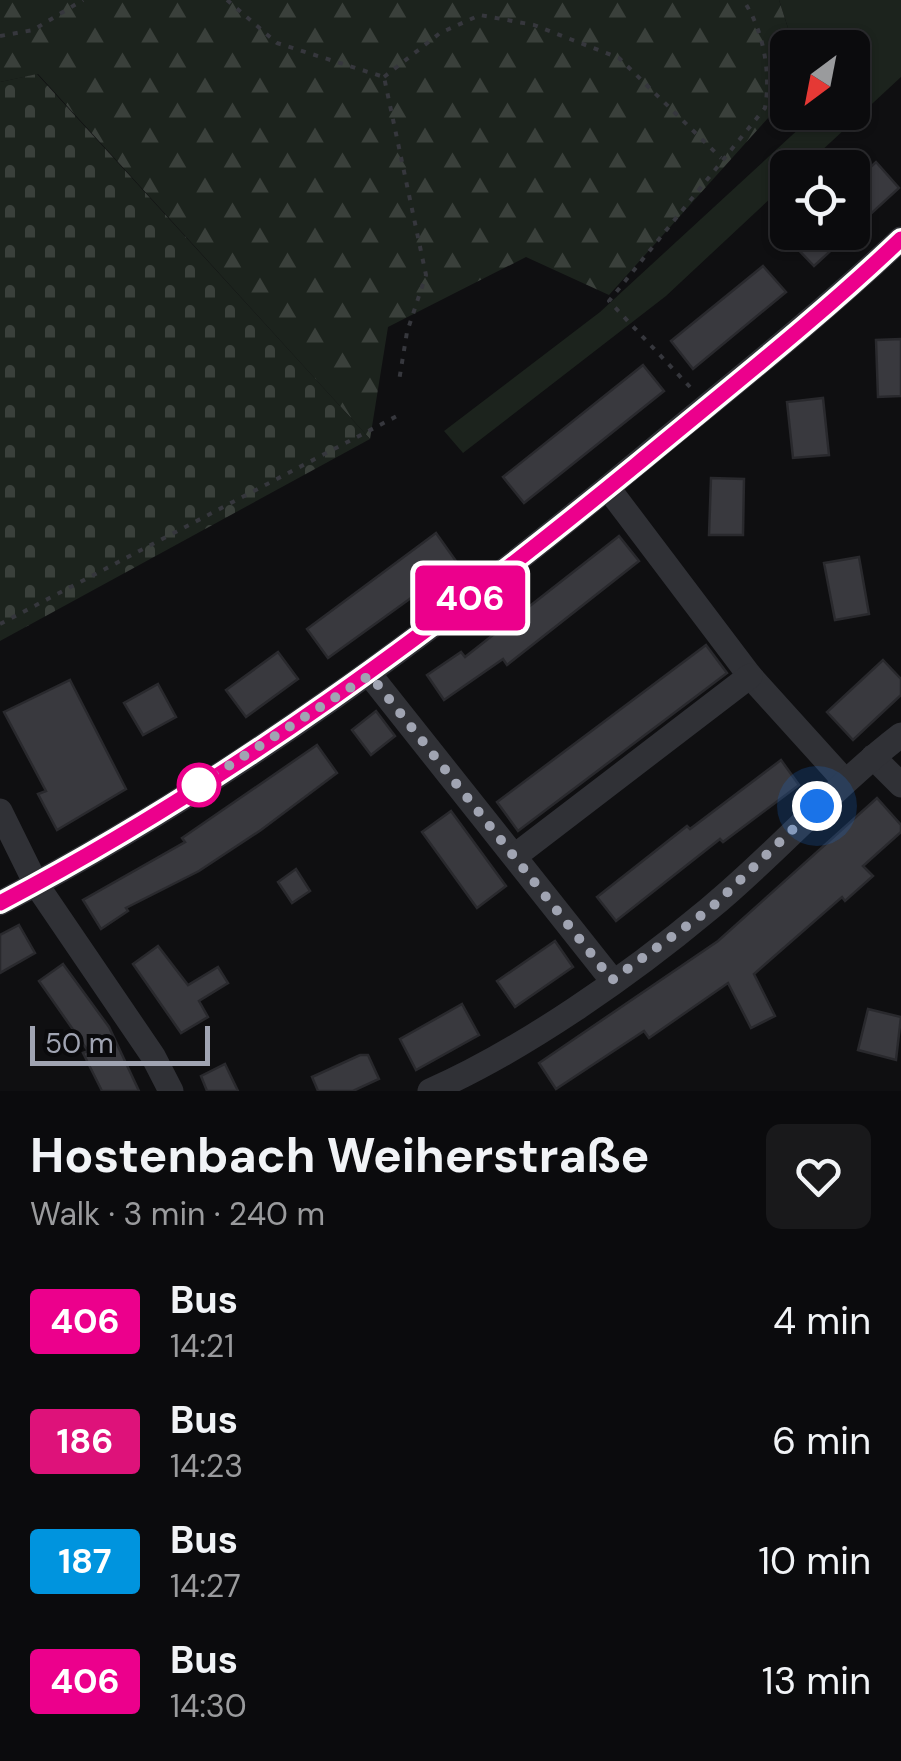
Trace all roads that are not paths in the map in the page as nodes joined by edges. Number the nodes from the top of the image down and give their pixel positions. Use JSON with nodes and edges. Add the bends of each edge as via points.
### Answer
{"nodes":[{"id":1,"x":901,"y":239,"type":"edge"},
{"id":2,"x":608,"y":488,"type":"junction"},
{"id":3,"x":370,"y":675,"type":"junction"},
{"id":4,"x":750,"y":676,"type":"junction"},
{"id":5,"x":901,"y":736,"type":"edge"},
{"id":6,"x":873,"y":757,"type":"junction"},
{"id":7,"x":844,"y":780,"type":"junction"},
{"id":8,"x":901,"y":785,"type":"edge"},
{"id":9,"x":0,"y":811,"type":"edge"},
{"id":10,"x":515,"y":856,"type":"junction"},
{"id":11,"x":36,"y":884,"type":"junction"},
{"id":12,"x":0,"y":903,"type":"edge"},
{"id":13,"x":612,"y":980,"type":"junction"},
{"id":14,"x":171,"y":1091,"type":"edge"},
{"id":15,"x":430,"y":1091,"type":"edge"}],
"edges":[{"from":1,"to":2,"type":"street"},
{"from":2,"to":3,"type":"street"},
{"from":2,"to":4,"type":"street"},
{"from":3,"to":10,"type":"street"},
{"from":3,"to":11,"type":"street"},
{"from":4,"to":7,"type":"street"},
{"from":4,"to":10,"type":"street"},
{"from":5,"to":6,"type":"street"},
{"from":6,"to":7,"type":"street"},
{"from":6,"to":8,"type":"street"},
{"from":7,"to":13,"type":"street","via":[[710,909]]},
{"from":9,"to":11,"type":"street"},
{"from":10,"to":13,"type":"street"},
{"from":11,"to":12,"type":"street"},
{"from":11,"to":14,"type":"street"},
{"from":13,"to":15,"type":"street","via":[[486,1066]]}]}
